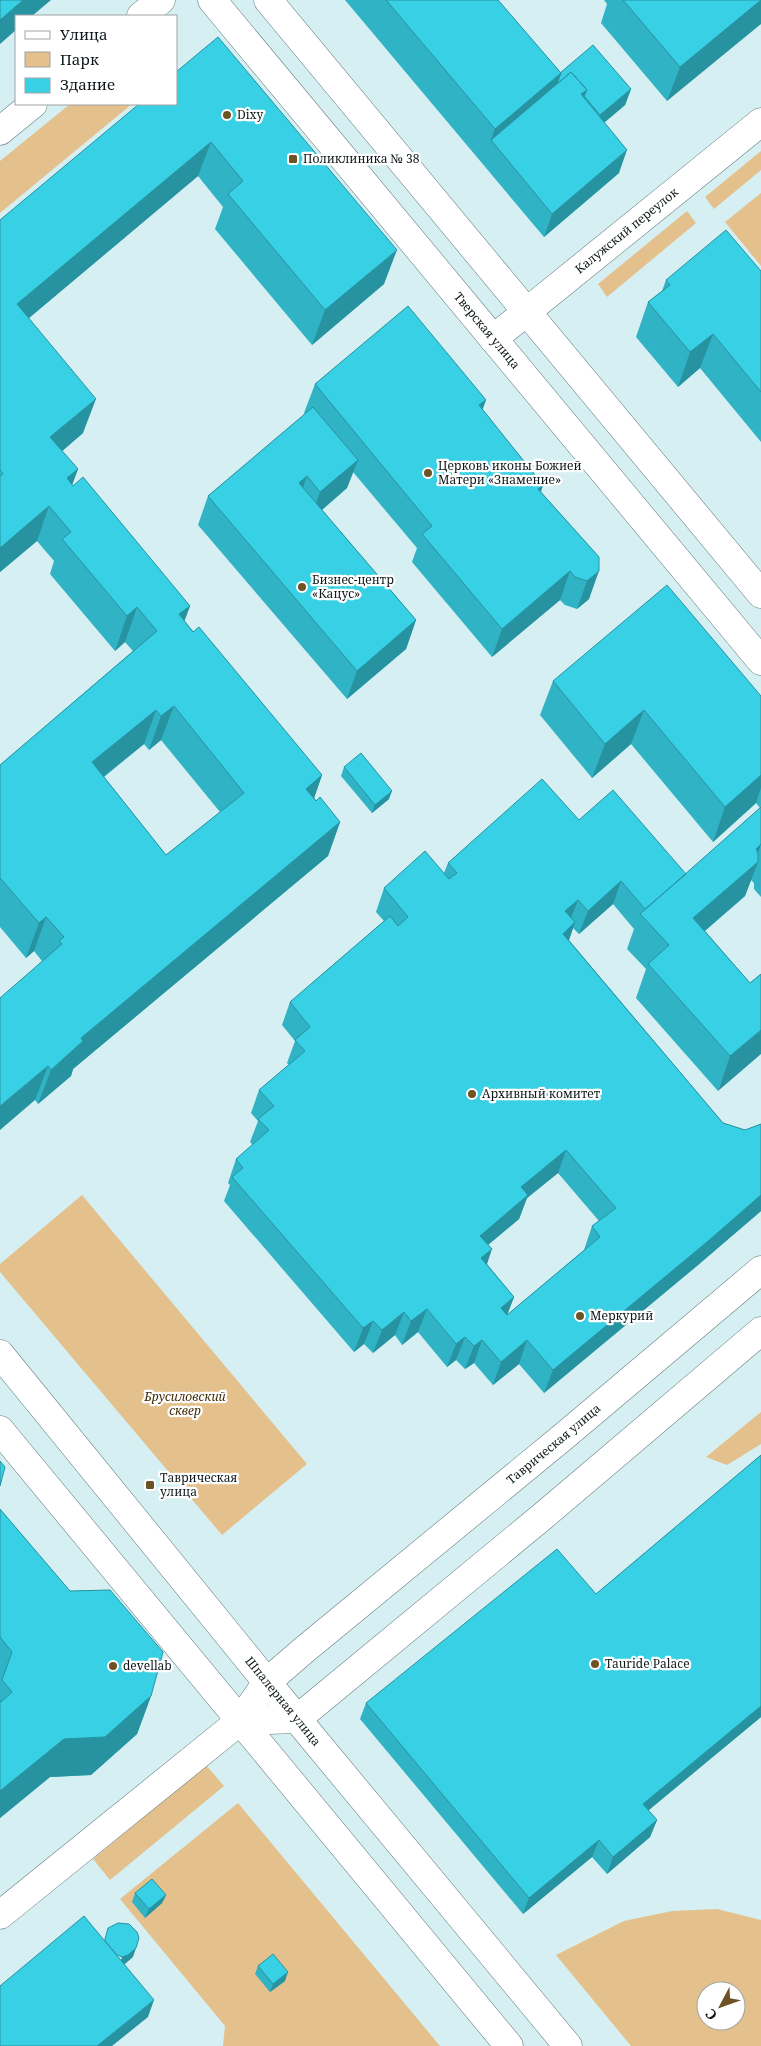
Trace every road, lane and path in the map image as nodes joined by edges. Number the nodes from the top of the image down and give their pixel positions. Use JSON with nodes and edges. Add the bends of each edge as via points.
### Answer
{"nodes":[{"id":1,"x":161,"y":0,"type":"edge"},
{"id":2,"x":212,"y":0,"type":"edge"},
{"id":3,"x":268,"y":0,"type":"edge"},
{"id":4,"x":142,"y":15,"type":"edge"},
{"id":5,"x":33,"y":105,"type":"edge"},
{"id":6,"x":761,"y":122,"type":"edge"},
{"id":7,"x":0,"y":131,"type":"edge"},
{"id":8,"x":526,"y":311,"type":"junction"},
{"id":9,"x":493,"y":339,"type":"junction"},
{"id":10,"x":761,"y":594,"type":"edge"},
{"id":11,"x":761,"y":661,"type":"edge"},
{"id":12,"x":761,"y":1270,"type":"edge"},
{"id":13,"x":761,"y":1331,"type":"edge"},
{"id":14,"x":0,"y":1354,"type":"edge"},
{"id":15,"x":0,"y":1430,"type":"edge"},
{"id":16,"x":267,"y":1682,"type":"junction"},
{"id":17,"x":297,"y":1719,"type":"junction"},
{"id":18,"x":240,"y":1721,"type":"junction"},
{"id":19,"x":0,"y":1915,"type":"edge"},
{"id":20,"x":509,"y":2046,"type":"edge"},
{"id":21,"x":568,"y":2046,"type":"edge"}],
"edges":[{"from":1,"to":4,"type":"street"},
{"from":2,"to":9,"type":"street","name":"Тверская улица"},
{"from":3,"to":8,"type":"street"},
{"from":5,"to":7,"type":"street"},
{"from":6,"to":8,"type":"street","name":"Калужский переулок"},
{"from":8,"to":9,"type":"street","name":"Калужский переулок"},
{"from":8,"to":10,"type":"street"},
{"from":9,"to":11,"type":"street","name":"Тверская улица"},
{"from":12,"to":16,"type":"street","name":"Таврическая улица"},
{"from":13,"to":17,"type":"street"},
{"from":14,"to":16,"type":"street","name":"Шпалерная улица"},
{"from":15,"to":18,"type":"street"},
{"from":16,"to":17,"type":"street","name":"Шпалерная улица"},
{"from":16,"to":18,"type":"street","name":"Таврическая улица"},
{"from":17,"to":18,"type":"street"},
{"from":17,"to":21,"type":"street","name":"Шпалерная улица"},
{"from":18,"to":19,"type":"street","name":"Таврическая улица"},
{"from":18,"to":20,"type":"street"}]}
